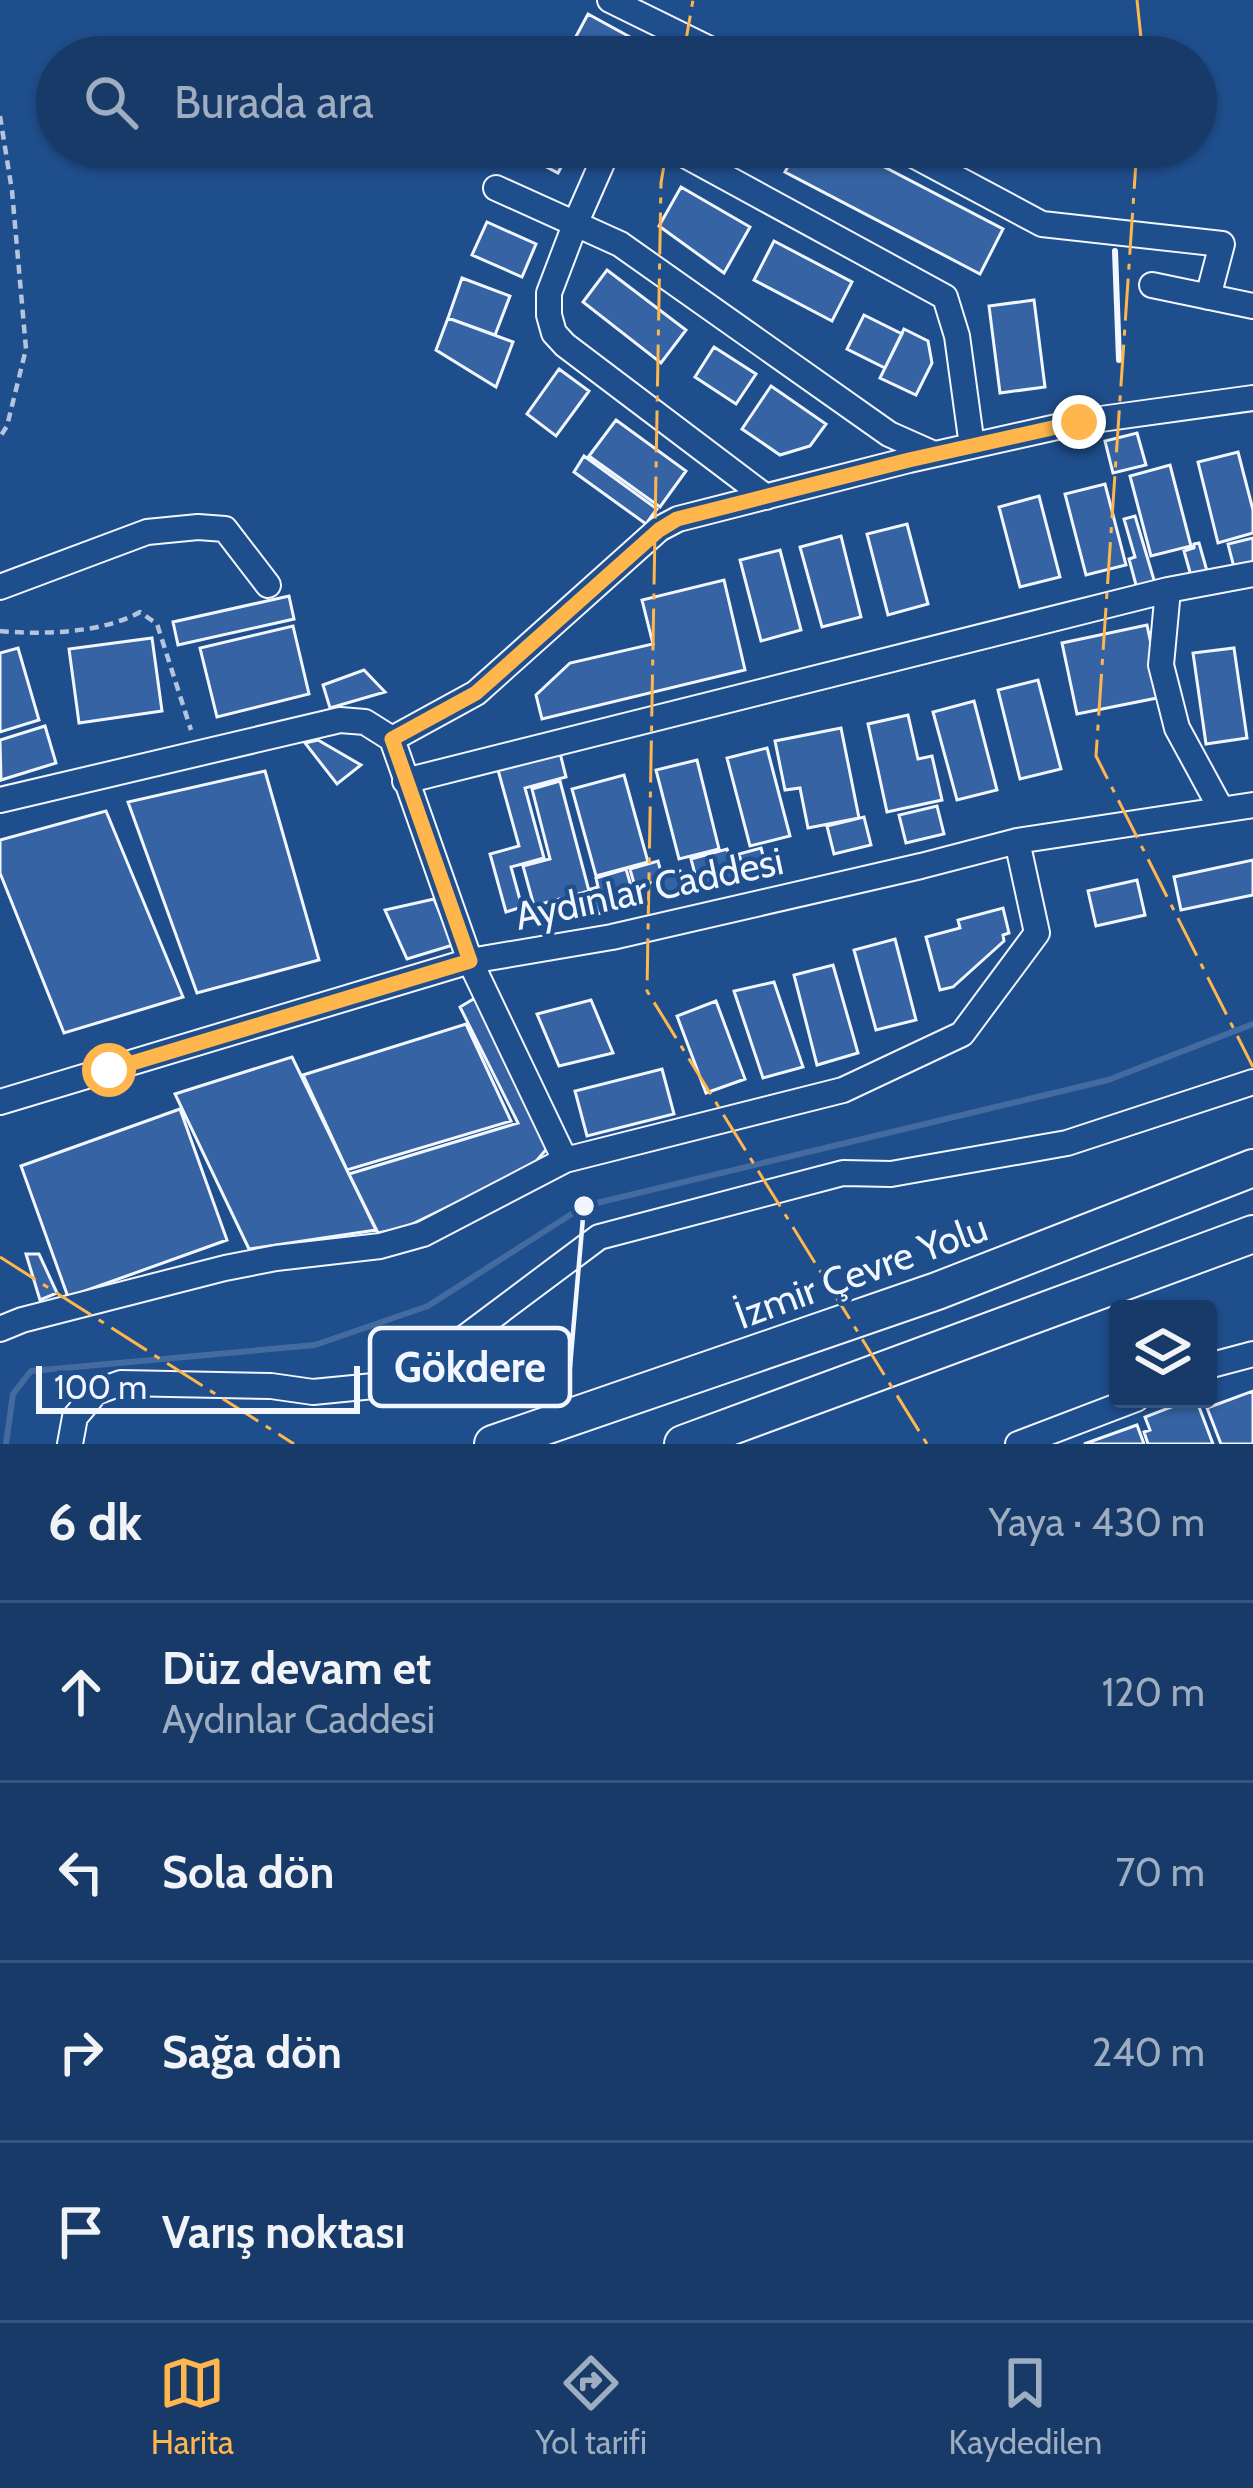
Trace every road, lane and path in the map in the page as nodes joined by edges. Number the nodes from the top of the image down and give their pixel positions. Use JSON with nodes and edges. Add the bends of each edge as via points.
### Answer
{"nodes":[{"id":1,"x":610,"y":0,"type":"edge"},
{"id":2,"x":683,"y":36,"type":"edge"},
{"id":3,"x":0,"y":116,"type":"edge"},
{"id":4,"x":599,"y":168,"type":"edge"},
{"id":5,"x":708,"y":168,"type":"edge"},
{"id":6,"x":937,"y":168,"type":"edge"},
{"id":7,"x":496,"y":188,"type":"dead end"},
{"id":8,"x":575,"y":222,"type":"junction"},
{"id":9,"x":1152,"y":285,"type":"dead end"},
{"id":10,"x":1208,"y":297,"type":"junction"},
{"id":11,"x":1253,"y":306,"type":"edge"},
{"id":12,"x":1253,"y":398,"type":"edge"},
{"id":13,"x":0,"y":437,"type":"edge"},
{"id":14,"x":972,"y":446,"type":"junction"},
{"id":15,"x":934,"y":454,"type":"junction"},
{"id":16,"x":766,"y":497,"type":"junction"},
{"id":17,"x":1253,"y":574,"type":"edge"},
{"id":18,"x":268,"y":585,"type":"dead end"},
{"id":19,"x":0,"y":587,"type":"edge"},
{"id":20,"x":1168,"y":590,"type":"junction"},
{"id":21,"x":0,"y":632,"type":"edge"},
{"id":22,"x":392,"y":739,"type":"junction"},
{"id":23,"x":199,"y":753,"type":"junction"},
{"id":24,"x":405,"y":781,"type":"junction"},
{"id":25,"x":0,"y":800,"type":"edge"},
{"id":26,"x":1253,"y":805,"type":"edge"},
{"id":27,"x":1221,"y":809,"type":"junction"},
{"id":28,"x":1017,"y":841,"type":"junction"},
{"id":29,"x":470,"y":961,"type":"junction"},
{"id":30,"x":1253,"y":1082,"type":"edge"},
{"id":31,"x":0,"y":1102,"type":"edge"},
{"id":32,"x":565,"y":1160,"type":"junction"},
{"id":33,"x":1253,"y":1168,"type":"edge"},
{"id":34,"x":1253,"y":1234,"type":"edge"},
{"id":35,"x":0,"y":1329,"type":"edge"},
{"id":36,"x":1253,"y":1354,"type":"edge"},
{"id":37,"x":1217,"y":1364,"type":"edge"},
{"id":38,"x":1118,"y":1408,"type":"edge"},
{"id":39,"x":1060,"y":1437,"type":"edge"},
{"id":40,"x":70,"y":1444,"type":"edge"},
{"id":41,"x":494,"y":1444,"type":"edge"},
{"id":42,"x":683,"y":1444,"type":"edge"},
{"id":43,"x":1018,"y":1444,"type":"edge"}],
"edges":[{"from":1,"to":2,"type":"street"},
{"from":3,"to":13,"type":"path","via":[[26,349]]},
{"from":4,"to":8,"type":"street"},
{"from":5,"to":14,"type":"street","via":[[945,297]]},
{"from":6,"to":10,"type":"street","via":[[1042,224],[1222,244]]},
{"from":7,"to":8,"type":"street"},
{"from":8,"to":15,"type":"street","via":[[620,244],[889,434]]},
{"from":8,"to":16,"type":"street","via":[[549,293],[554,333]]},
{"from":9,"to":10,"type":"street"},
{"from":10,"to":11,"type":"street"},
{"from":12,"to":14,"type":"street"},
{"from":14,"to":15,"type":"street"},
{"from":15,"to":16,"type":"street"},
{"from":16,"to":22,"type":"street","via":[[659,530],[476,693]]},
{"from":17,"to":20,"type":"street"},
{"from":18,"to":19,"type":"street","via":[[226,529],[198,526],[148,532]]},
{"from":20,"to":24,"type":"street"},
{"from":20,"to":27,"type":"street","via":[[1161,664],[1177,728]]},
{"from":21,"to":23,"type":"path","via":[[121,623],[140,612],[158,624]]},
{"from":22,"to":23,"type":"street","via":[[364,722],[340,720]]},
{"from":22,"to":24,"type":"street"},
{"from":23,"to":25,"type":"street"},
{"from":24,"to":29,"type":"street"},
{"from":26,"to":27,"type":"street","name":"Aydınlar Caddesi"},
{"from":27,"to":28,"type":"street","name":"Aydınlar Caddesi"},
{"from":28,"to":29,"type":"street","name":"Aydınlar Caddesi","via":[[613,937]]},
{"from":28,"to":32,"type":"street","via":[[1037,933],[962,1034],[843,1090]]},
{"from":29,"to":31,"type":"street","name":"Aydınlar Caddesi"},
{"from":29,"to":32,"type":"street"},
{"from":30,"to":40,"type":"street","via":[[1066,1143],[891,1174],[843,1173],[599,1237],[404,1383],[313,1391],[121,1383],[85,1404]]},
{"from":32,"to":35,"type":"street","via":[[423,1234],[225,1268]]},
{"from":33,"to":41,"type":"highway","name":"İzmir Çevre Yolu","via":[[937,1291]]},
{"from":34,"to":42,"type":"highway"},
{"from":36,"to":37,"type":"street"},
{"from":38,"to":39,"type":"street"},
{"from":39,"to":43,"type":"street"}]}
